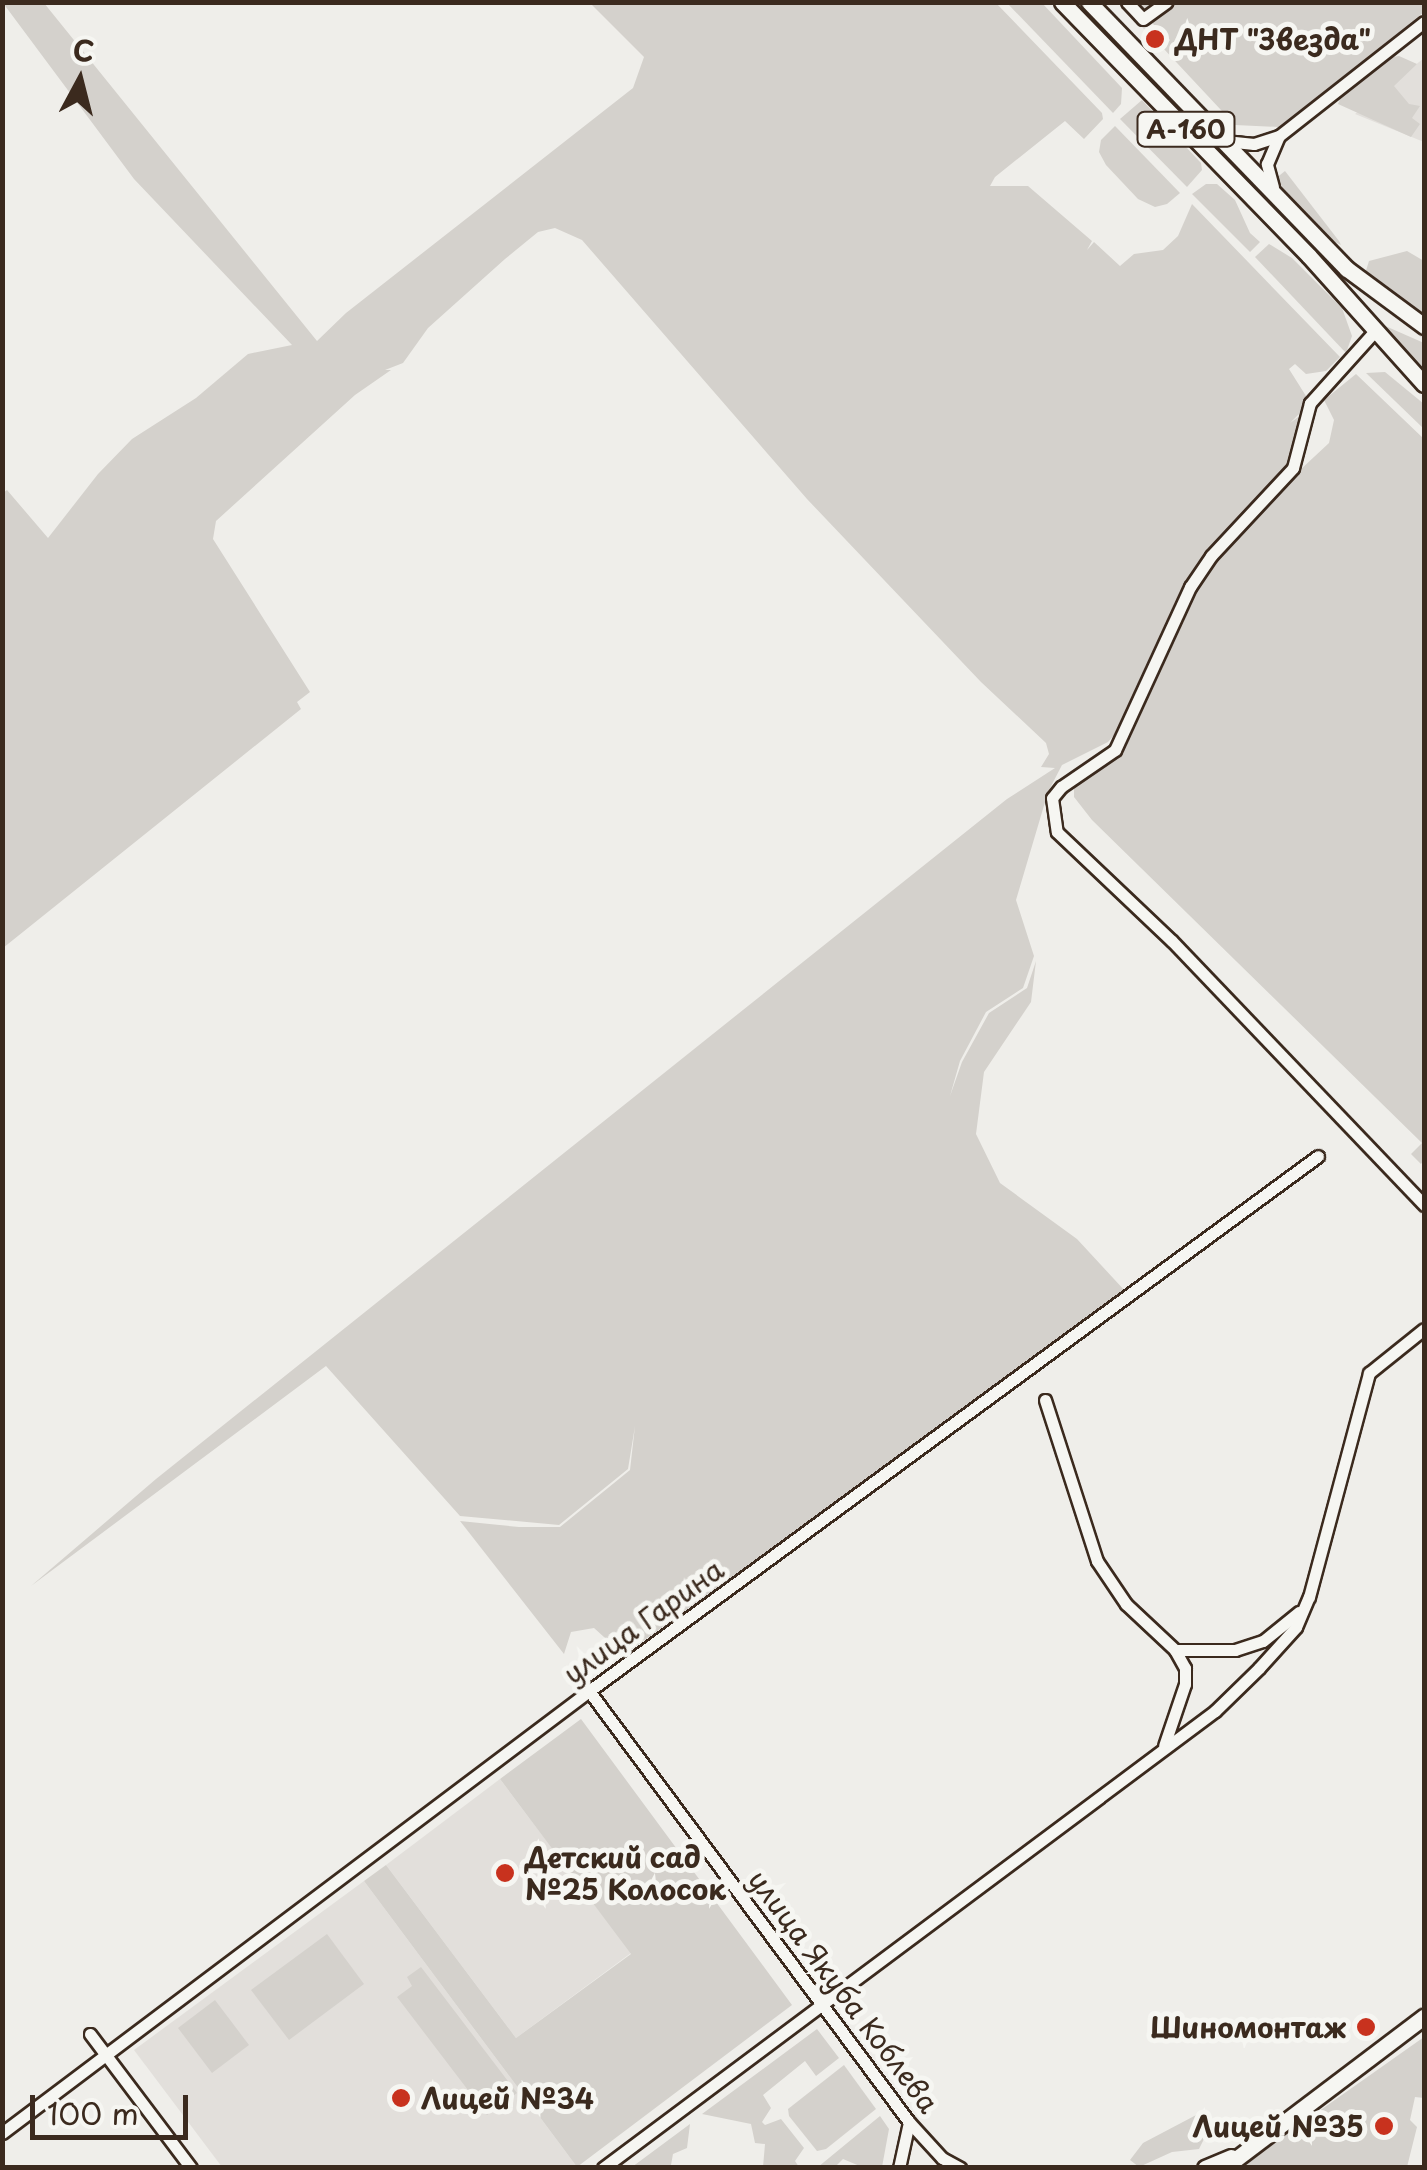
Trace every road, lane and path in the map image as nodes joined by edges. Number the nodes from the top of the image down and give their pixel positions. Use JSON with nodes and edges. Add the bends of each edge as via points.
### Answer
{"nodes":[{"id":1,"x":1062,"y":2,"type":"edge"},
{"id":2,"x":1089,"y":2,"type":"edge"},
{"id":3,"x":1127,"y":2,"type":"edge"},
{"id":4,"x":1166,"y":2,"type":"edge"},
{"id":5,"x":1424,"y":22,"type":"edge"},
{"id":6,"x":1279,"y":136,"type":"junction"},
{"id":7,"x":1223,"y":141,"type":"junction"},
{"id":8,"x":1294,"y":214,"type":"junction"},
{"id":9,"x":1424,"y":326,"type":"edge"},
{"id":10,"x":1374,"y":332,"type":"junction"},
{"id":11,"x":1424,"y":384,"type":"edge"},
{"id":12,"x":1318,"y":1156,"type":"dead end"},
{"id":13,"x":1424,"y":1205,"type":"edge"},
{"id":14,"x":1424,"y":1329,"type":"edge"},
{"id":15,"x":1045,"y":1400,"type":"dead end"},
{"id":16,"x":1309,"y":1596,"type":"junction"},
{"id":17,"x":1176,"y":1650,"type":"junction"},
{"id":18,"x":589,"y":1691,"type":"junction"},
{"id":19,"x":1164,"y":1746,"type":"junction"},
{"id":20,"x":821,"y":2002,"type":"junction"},
{"id":21,"x":1424,"y":2017,"type":"edge"},
{"id":22,"x":90,"y":2034,"type":"dead end"},
{"id":23,"x":106,"y":2056,"type":"junction"},
{"id":24,"x":909,"y":2122,"type":"junction"},
{"id":25,"x":2,"y":2133,"type":"edge"},
{"id":26,"x":1230,"y":2161,"type":"edge"},
{"id":27,"x":191,"y":2168,"type":"edge"},
{"id":28,"x":604,"y":2168,"type":"edge"},
{"id":29,"x":899,"y":2168,"type":"edge"},
{"id":30,"x":960,"y":2168,"type":"edge"},
{"id":31,"x":1204,"y":2168,"type":"edge"}],
"edges":[{"from":1,"to":10,"type":"main road","number":"А-160"},
{"from":2,"to":7,"type":"main road","number":"А-160"},
{"from":3,"to":4,"type":"street","via":[[1143,19]]},
{"from":5,"to":6,"type":"street"},
{"from":6,"to":7,"type":"street","via":[[1254,144]]},
{"from":6,"to":8,"type":"street","via":[[1268,158],[1268,178]]},
{"from":7,"to":8,"type":"main road","number":"А-160"},
{"from":8,"to":9,"type":"main road","via":[[1372,292]]},
{"from":10,"to":11,"type":"main road"},
{"from":10,"to":13,"type":"street","via":[[1310,403],[1293,468],[1190,587],[1115,750],[1052,798],[1056,832],[1172,940]]},
{"from":12,"to":18,"type":"street","name":"улица Гарина"},
{"from":14,"to":16,"type":"street","via":[[1369,1373]]},
{"from":15,"to":17,"type":"street","via":[[1097,1562],[1126,1604]]},
{"from":16,"to":17,"type":"street","via":[[1263,1642],[1234,1650]]},
{"from":16,"to":19,"type":"street","via":[[1296,1627],[1259,1668],[1215,1711]]},
{"from":17,"to":19,"type":"street","via":[[1185,1684]]},
{"from":18,"to":20,"type":"street","name":"улица Якуба Коблева"},
{"from":18,"to":23,"type":"street","name":"улица Гарина"},
{"from":19,"to":20,"type":"street"},
{"from":20,"to":24,"type":"street","name":"улица Якуба Коблева"},
{"from":20,"to":28,"type":"street"},
{"from":21,"to":26,"type":"main road"},
{"from":22,"to":23,"type":"street"},
{"from":23,"to":25,"type":"street","name":"улица Гарина"},
{"from":23,"to":27,"type":"street"},
{"from":24,"to":29,"type":"street"},
{"from":24,"to":30,"type":"street","name":"улица Якуба Коблева"},
{"from":26,"to":31,"type":"main road"}]}
